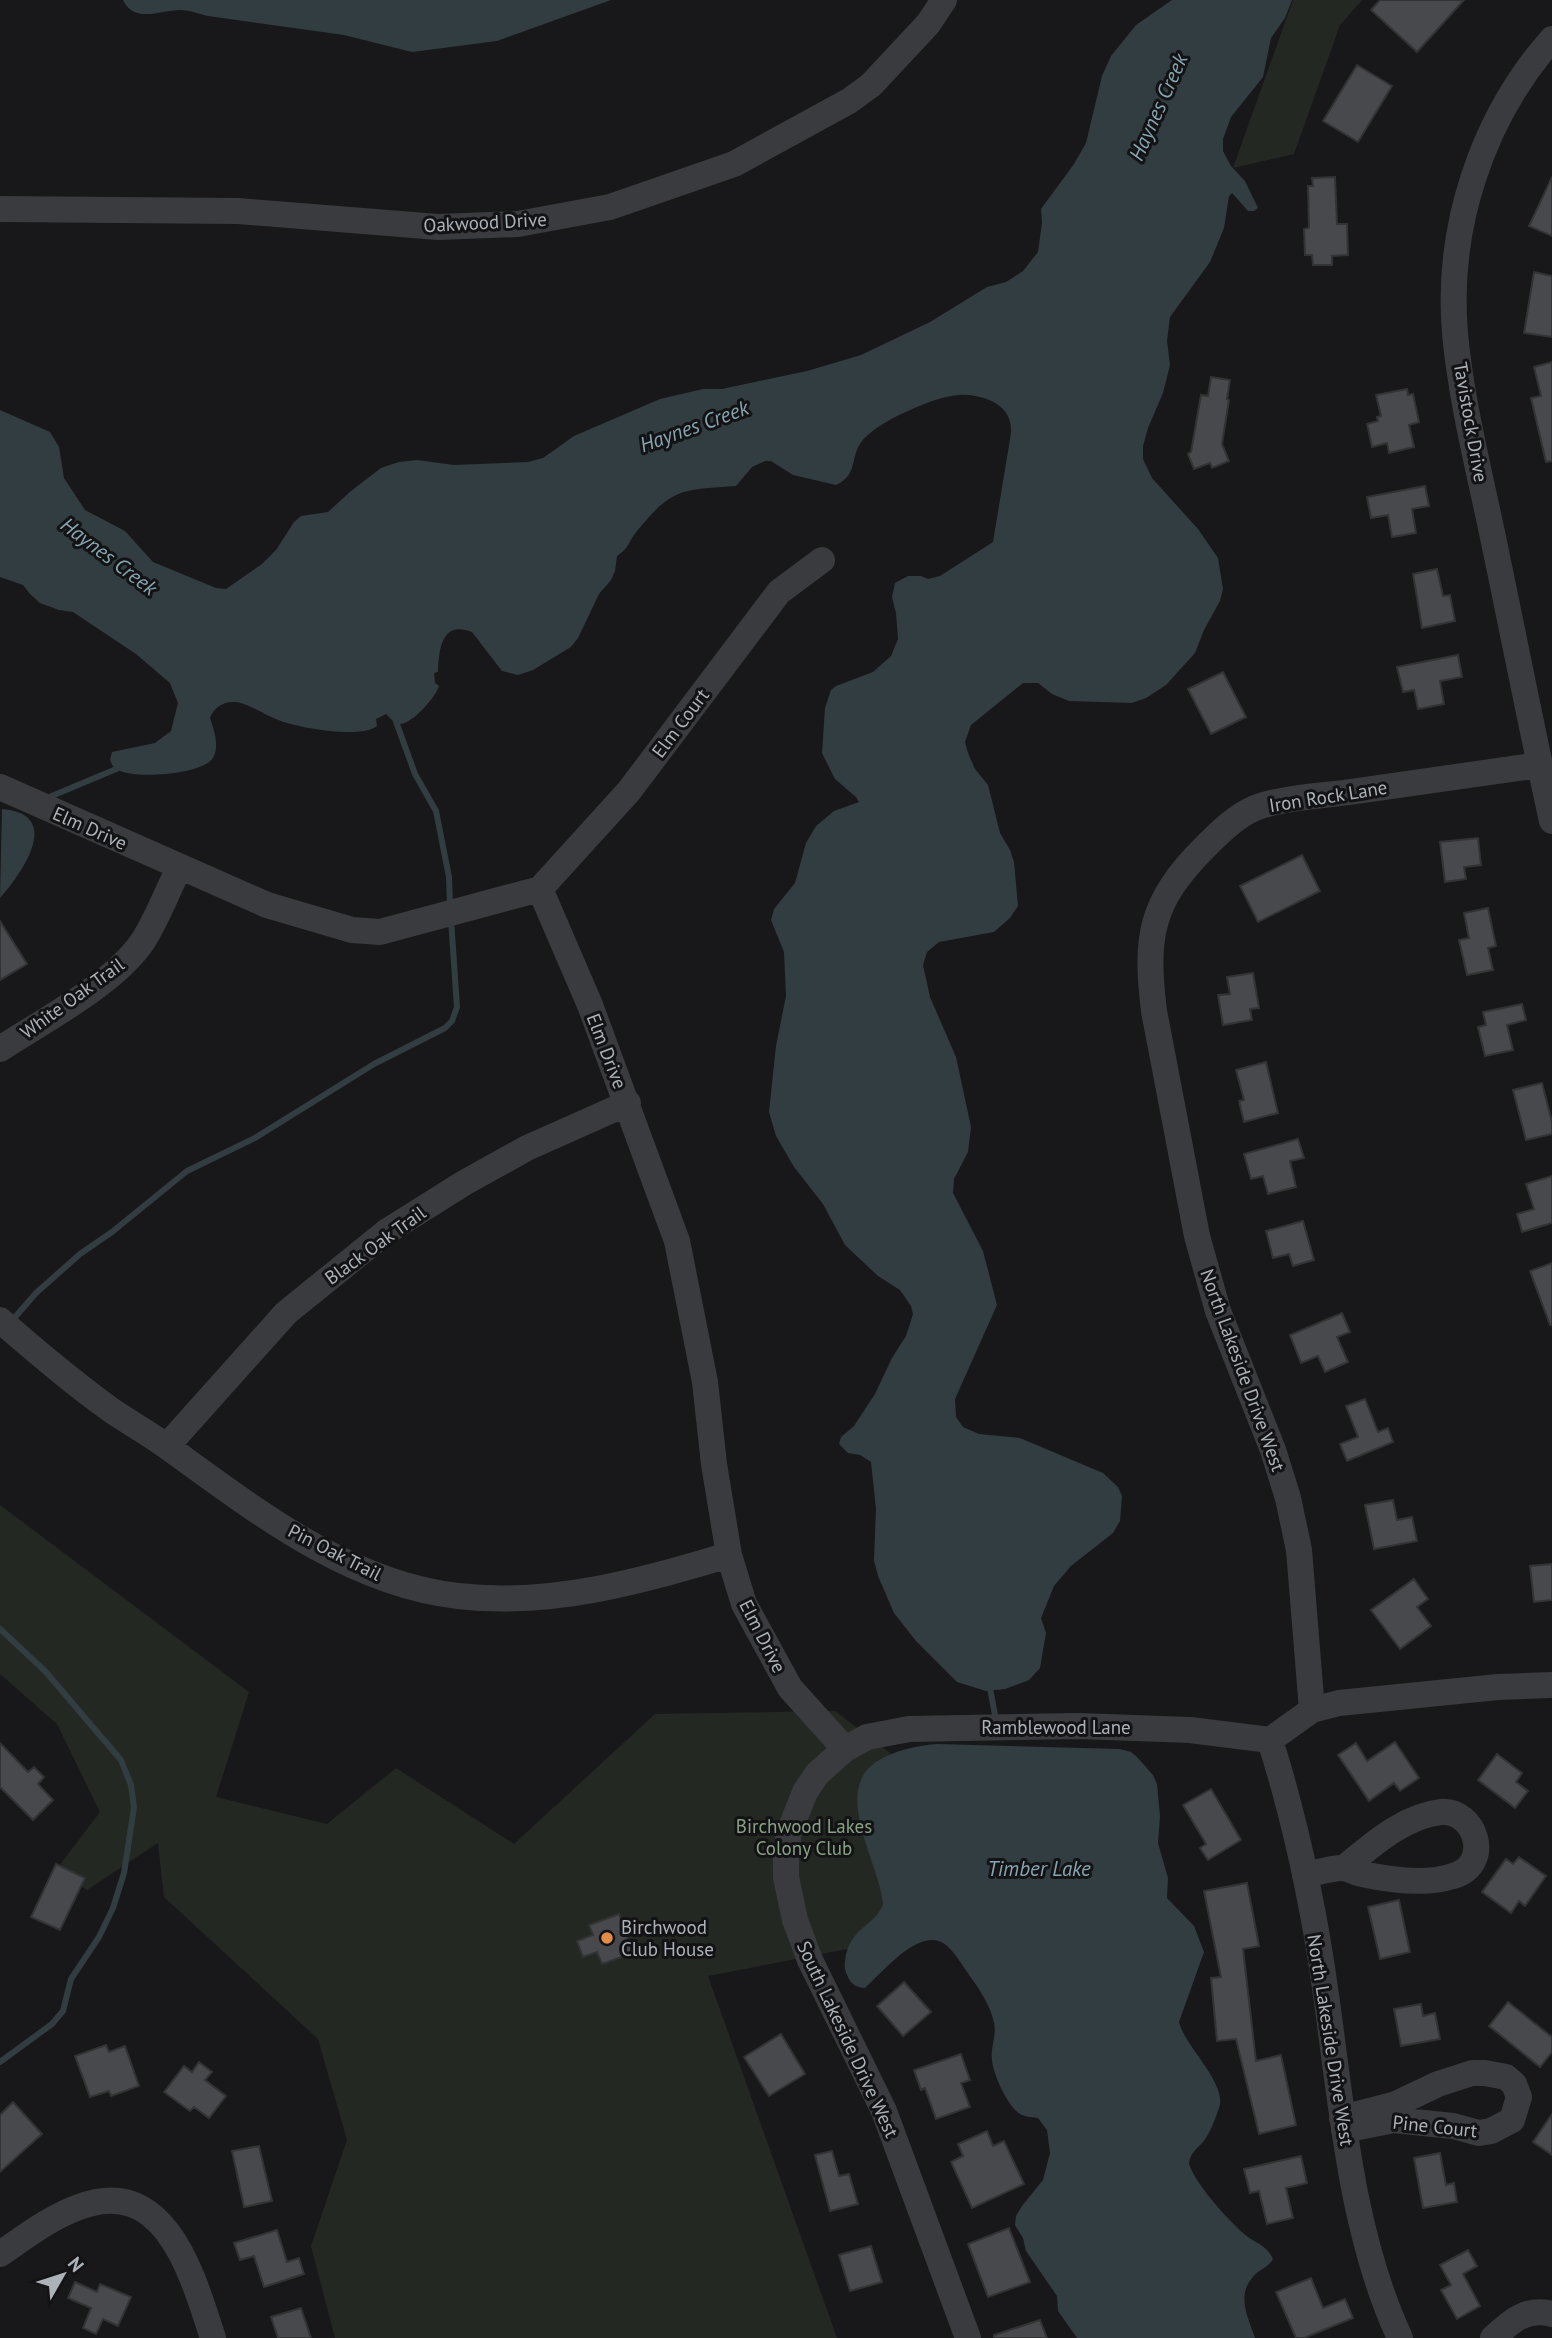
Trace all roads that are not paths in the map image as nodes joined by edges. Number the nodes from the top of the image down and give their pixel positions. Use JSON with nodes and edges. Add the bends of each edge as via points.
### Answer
{"nodes":[{"id":1,"x":944,"y":0,"type":"edge"},
{"id":2,"x":1552,"y":39,"type":"edge"},
{"id":3,"x":0,"y":209,"type":"edge"},
{"id":4,"x":822,"y":561,"type":"dead end"},
{"id":5,"x":1540,"y":765,"type":"junction"},
{"id":6,"x":0,"y":787,"type":"edge"},
{"id":7,"x":1552,"y":821,"type":"edge"},
{"id":8,"x":179,"y":868,"type":"junction"},
{"id":9,"x":540,"y":889,"type":"junction"},
{"id":10,"x":1160,"y":908,"type":"joint"},
{"id":11,"x":0,"y":1049,"type":"edge"},
{"id":12,"x":628,"y":1103,"type":"junction"},
{"id":13,"x":0,"y":1320,"type":"edge"},
{"id":14,"x":167,"y":1446,"type":"junction"},
{"id":15,"x":729,"y":1555,"type":"junction"},
{"id":16,"x":1552,"y":1685,"type":"edge"},
{"id":17,"x":1312,"y":1710,"type":"junction"},
{"id":18,"x":1270,"y":1740,"type":"junction"},
{"id":19,"x":845,"y":1749,"type":"junction"},
{"id":20,"x":1344,"y":1868,"type":"dead end"},
{"id":21,"x":1305,"y":1875,"type":"junction"},
{"id":22,"x":1343,"y":2124,"type":"junction"},
{"id":23,"x":0,"y":2254,"type":"edge"},
{"id":24,"x":1552,"y":2314,"type":"edge"},
{"id":25,"x":213,"y":2338,"type":"edge"},
{"id":26,"x":968,"y":2338,"type":"edge"},
{"id":27,"x":1400,"y":2338,"type":"edge"},
{"id":28,"x":1493,"y":2338,"type":"edge"}],
"edges":[{"from":1,"to":3,"type":"street","name":"Oakwood Drive","via":[[871,85],[837,108],[733,164],[610,207],[518,224],[438,228],[238,211]]},
{"from":2,"to":5,"type":"street","name":"Tavistock Drive","via":[[1514,87],[1479,159],[1458,245],[1455,304],[1455,333],[1474,446]]},
{"from":4,"to":9,"type":"street","name":"Elm Court","via":[[779,592],[629,791]]},
{"from":5,"to":7,"type":"street","name":"Tavistock Drive"},
{"from":5,"to":10,"type":"street","name":"Iron Rock Lane","via":[[1252,809],[1190,861]]},
{"from":6,"to":8,"type":"street","name":"Elm Drive"},
{"from":8,"to":9,"type":"street","name":"Elm Drive","via":[[296,915],[352,930],[380,932]]},
{"from":8,"to":11,"type":"street","name":"White Oak Trail","via":[[143,941],[127,960]]},
{"from":9,"to":12,"type":"street","name":"Elm Drive"},
{"from":10,"to":17,"type":"street","name":"North Lakeside Drive West","via":[[1150,937],[1151,987],[1184,1172],[1219,1311],[1289,1498],[1299,1550]]},
{"from":12,"to":14,"type":"street","name":"Black Oak Trail","via":[[527,1148],[386,1232],[286,1313]]},
{"from":12,"to":15,"type":"street","name":"Elm Drive","via":[[677,1241],[705,1382]]},
{"from":13,"to":14,"type":"street","name":"Pin Oak Trail","via":[[69,1378]]},
{"from":14,"to":15,"type":"street","name":"Pin Oak Trail","via":[[254,1509],[359,1568],[409,1586],[458,1596],[514,1598],[603,1590]]},
{"from":15,"to":19,"type":"street","name":"Elm Drive","via":[[748,1613],[790,1688]]},
{"from":16,"to":17,"type":"street","via":[[1384,1697]]},
{"from":17,"to":18,"type":"street"},
{"from":18,"to":19,"type":"street","name":"Ramblewood Lane","via":[[1190,1730],[954,1727],[888,1732]]},
{"from":18,"to":21,"type":"street","name":"North Lakeside Drive West"},
{"from":19,"to":26,"type":"street","name":"South Lakeside Drive West","via":[[805,1792],[789,1832],[786,1877],[810,1960],[873,2087]]},
{"from":20,"to":21,"type":"street"},
{"from":21,"to":22,"type":"street","name":"North Lakeside Drive West"},
{"from":22,"to":22,"type":"street","name":"Pine Court","via":[[1472,2073],[1506,2077],[1520,2097],[1512,2120],[1491,2132],[1394,2120]]},
{"from":22,"to":27,"type":"street","name":"North Lakeside Drive West","via":[[1364,2231]]},
{"from":23,"to":25,"type":"street","via":[[78,2207],[104,2200],[126,2203],[164,2227],[179,2247]]},
{"from":24,"to":28,"type":"street","via":[[1529,2313]]}]}
